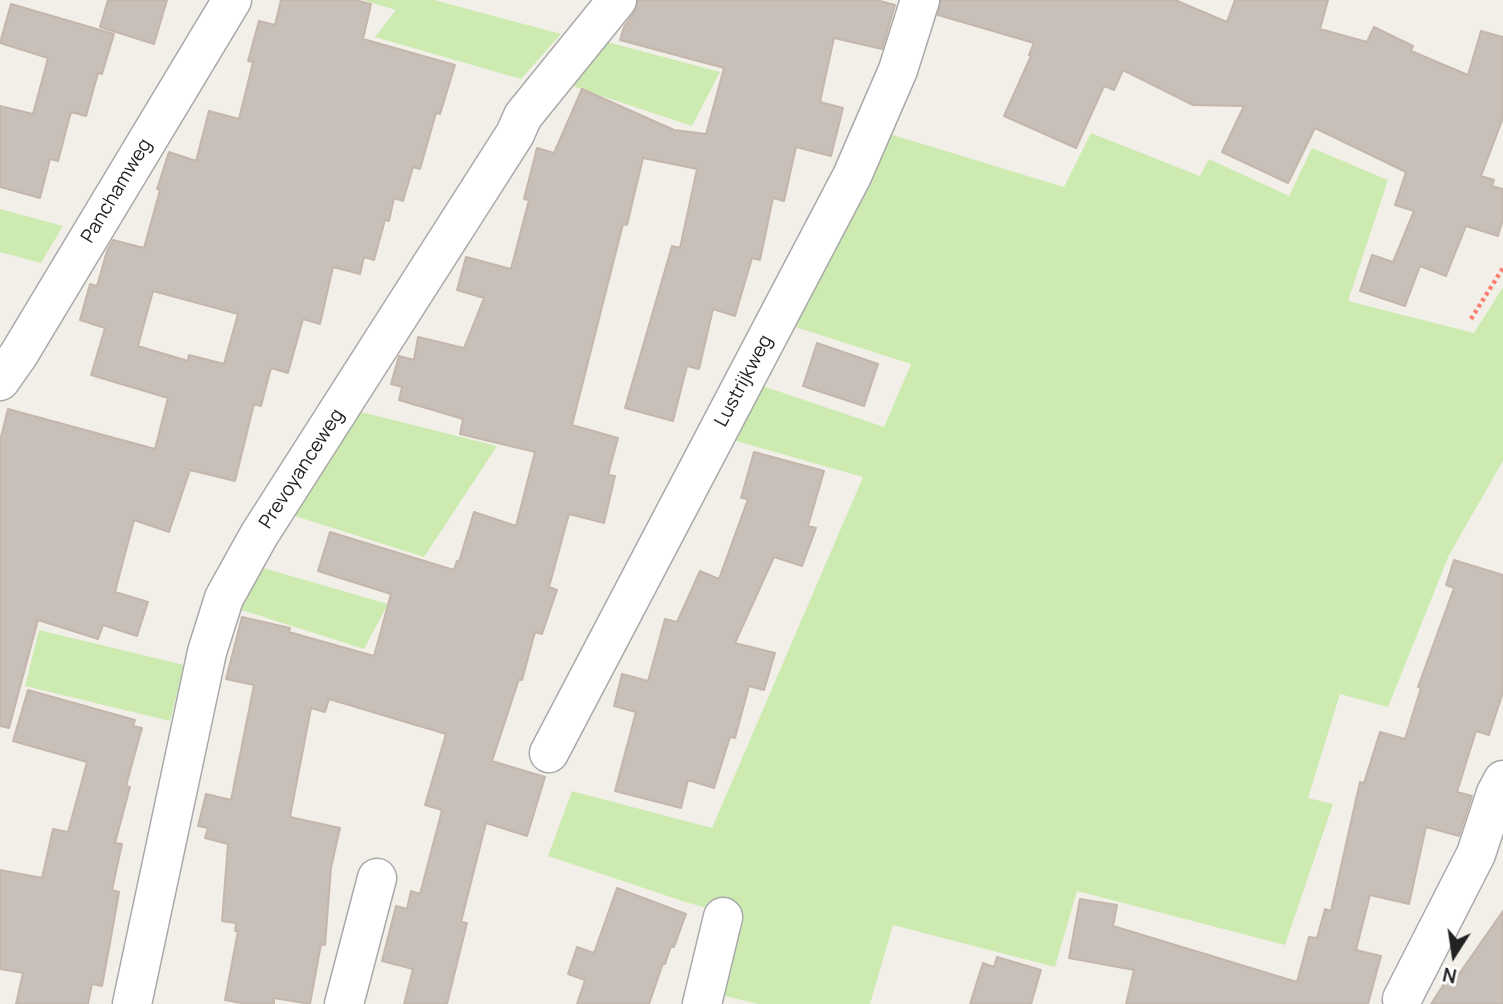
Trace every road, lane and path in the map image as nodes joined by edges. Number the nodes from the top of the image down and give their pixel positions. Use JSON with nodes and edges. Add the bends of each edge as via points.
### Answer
{"nodes":[{"id":1,"x":232,"y":0,"type":"edge"},
{"id":2,"x":617,"y":0,"type":"edge"},
{"id":3,"x":920,"y":0,"type":"edge"},
{"id":4,"x":1503,"y":268,"type":"edge"},
{"id":5,"x":1471,"y":319,"type":"dead end"},
{"id":6,"x":0,"y":381,"type":"edge"},
{"id":7,"x":549,"y":753,"type":"dead end"},
{"id":8,"x":1503,"y":780,"type":"edge"},
{"id":9,"x":377,"y":878,"type":"dead end"},
{"id":10,"x":723,"y":917,"type":"dead end"},
{"id":11,"x":1402,"y":999,"type":"dead end"},
{"id":12,"x":132,"y":1004,"type":"edge"},
{"id":13,"x":344,"y":1004,"type":"edge"},
{"id":14,"x":702,"y":1004,"type":"edge"}],
"edges":[{"from":1,"to":6,"type":"street","name":"Panchamweg"},
{"from":2,"to":12,"type":"street","name":"Prevoyanceweg","via":[[523,116],[224,598],[208,652]]},
{"from":3,"to":7,"type":"street","name":"Lustrijkweg","via":[[898,70],[852,176]]},
{"from":4,"to":5,"type":"path"},
{"from":8,"to":11,"type":"street","via":[[1476,854]]},
{"from":9,"to":13,"type":"street"},
{"from":10,"to":14,"type":"street"}]}
